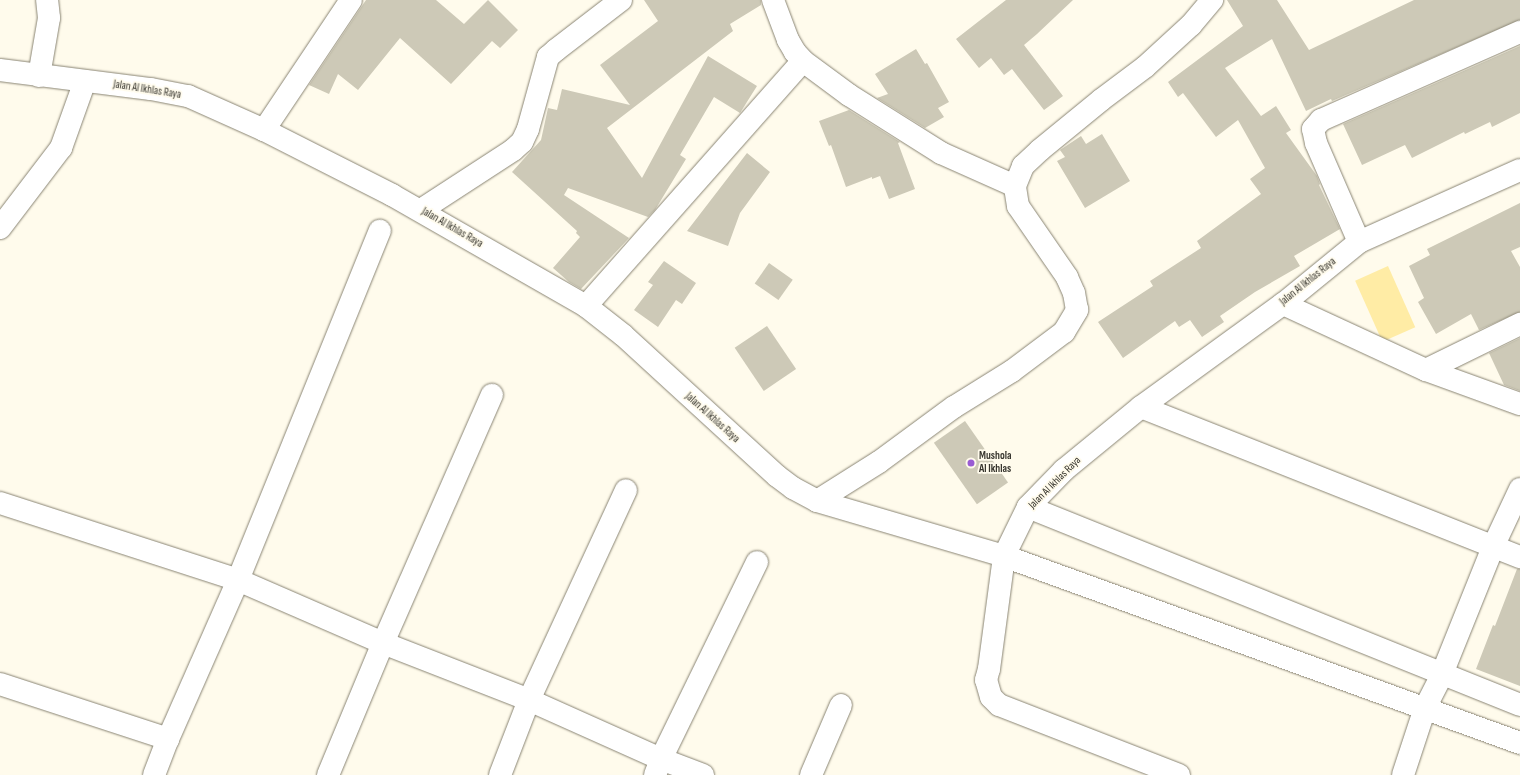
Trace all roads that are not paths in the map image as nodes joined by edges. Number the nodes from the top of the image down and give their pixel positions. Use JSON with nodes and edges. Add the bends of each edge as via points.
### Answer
{"nodes":[{"id":1,"x":47,"y":0,"type":"edge"},
{"id":2,"x":351,"y":0,"type":"edge"},
{"id":3,"x":621,"y":0,"type":"edge"},
{"id":4,"x":773,"y":0,"type":"edge"},
{"id":5,"x":1212,"y":0,"type":"edge"},
{"id":6,"x":1520,"y":32,"type":"edge"},
{"id":7,"x":803,"y":61,"type":"junction"},
{"id":8,"x":0,"y":70,"type":"edge"},
{"id":9,"x":39,"y":76,"type":"junction"},
{"id":10,"x":85,"y":81,"type":"junction"},
{"id":11,"x":264,"y":130,"type":"junction"},
{"id":12,"x":1520,"y":170,"type":"edge"},
{"id":13,"x":1015,"y":186,"type":"junction"},
{"id":14,"x":420,"y":210,"type":"junction"},
{"id":15,"x":0,"y":228,"type":"edge"},
{"id":16,"x":380,"y":231,"type":"dead end"},
{"id":17,"x":1359,"y":242,"type":"junction"},
{"id":18,"x":1282,"y":304,"type":"junction"},
{"id":19,"x":586,"y":306,"type":"junction"},
{"id":20,"x":1520,"y":324,"type":"edge"},
{"id":21,"x":1426,"y":370,"type":"junction"},
{"id":22,"x":492,"y":394,"type":"dead end"},
{"id":23,"x":1520,"y":404,"type":"edge"},
{"id":24,"x":1141,"y":407,"type":"junction"},
{"id":25,"x":1520,"y":489,"type":"edge"},
{"id":26,"x":626,"y":490,"type":"dead end"},
{"id":27,"x":816,"y":501,"type":"junction"},
{"id":28,"x":0,"y":503,"type":"edge"},
{"id":29,"x":1028,"y":507,"type":"junction"},
{"id":30,"x":1492,"y":547,"type":"junction"},
{"id":31,"x":1004,"y":556,"type":"junction"},
{"id":32,"x":1520,"y":557,"type":"edge"},
{"id":33,"x":757,"y":562,"type":"dead end"},
{"id":34,"x":238,"y":580,"type":"junction"},
{"id":35,"x":383,"y":643,"type":"junction"},
{"id":36,"x":1442,"y":674,"type":"junction"},
{"id":37,"x":0,"y":684,"type":"edge"},
{"id":38,"x":529,"y":700,"type":"junction"},
{"id":39,"x":841,"y":705,"type":"dead end"},
{"id":40,"x":1520,"y":705,"type":"edge"},
{"id":41,"x":1425,"y":708,"type":"junction"},
{"id":42,"x":168,"y":739,"type":"junction"},
{"id":43,"x":1520,"y":744,"type":"edge"},
{"id":44,"x":658,"y":767,"type":"edge"},
{"id":45,"x":154,"y":775,"type":"edge"},
{"id":46,"x":328,"y":775,"type":"edge"},
{"id":47,"x":500,"y":775,"type":"edge"},
{"id":48,"x":703,"y":775,"type":"edge"},
{"id":49,"x":811,"y":775,"type":"edge"},
{"id":50,"x":1179,"y":775,"type":"edge"},
{"id":51,"x":1403,"y":775,"type":"edge"}],
"edges":[{"from":1,"to":9,"type":"street","via":[[49,18]]},
{"from":2,"to":11,"type":"street"},
{"from":3,"to":14,"type":"street","via":[[548,57],[522,142]]},
{"from":4,"to":7,"type":"street","via":[[788,40]]},
{"from":5,"to":13,"type":"street","via":[[1191,25],[1145,67],[1023,166]]},
{"from":6,"to":17,"type":"street","via":[[1321,120],[1313,129],[1316,143]]},
{"from":7,"to":13,"type":"street","via":[[849,96],[941,153]]},
{"from":7,"to":19,"type":"street"},
{"from":8,"to":9,"type":"street","name":"Jalan Al Ikhlas Raya"},
{"from":9,"to":10,"type":"street","name":"Jalan Al Ikhlas Raya"},
{"from":10,"to":11,"type":"street","name":"Jalan Al Ikhlas Raya","via":[[188,96]]},
{"from":10,"to":15,"type":"street","via":[[61,148]]},
{"from":11,"to":14,"type":"street","name":"Jalan Al Ikhlas Raya"},
{"from":12,"to":17,"type":"street","name":"Jalan Al Ikhlas Raya"},
{"from":13,"to":27,"type":"street","via":[[1018,206],[1067,277],[1074,293],[1077,310],[1070,323],[1064,332],[1012,370],[954,407],[879,462]]},
{"from":14,"to":19,"type":"street","name":"Jalan Al Ikhlas Raya"},
{"from":16,"to":34,"type":"street"},
{"from":17,"to":18,"type":"street","name":"Jalan Al Ikhlas Raya"},
{"from":18,"to":21,"type":"street"},
{"from":18,"to":24,"type":"street","name":"Jalan Al Ikhlas Raya"},
{"from":19,"to":27,"type":"street","name":"Jalan Al Ikhlas Raya","via":[[624,335],[777,476]]},
{"from":20,"to":21,"type":"street"},
{"from":21,"to":23,"type":"street"},
{"from":22,"to":35,"type":"street"},
{"from":24,"to":29,"type":"street","name":"Jalan Al Ikhlas Raya","via":[[1064,470]]},
{"from":24,"to":30,"type":"street"},
{"from":25,"to":30,"type":"street"},
{"from":26,"to":38,"type":"street"},
{"from":27,"to":31,"type":"street","name":"Jalan Al Ikhlas Raya"},
{"from":28,"to":34,"type":"street"},
{"from":29,"to":31,"type":"street","name":"Jalan Al Ikhlas Raya"},
{"from":29,"to":36,"type":"street"},
{"from":30,"to":32,"type":"street"},
{"from":30,"to":36,"type":"street"},
{"from":31,"to":41,"type":"street"},
{"from":31,"to":50,"type":"street","via":[[986,680],[992,698],[998,705]]},
{"from":33,"to":44,"type":"street"},
{"from":34,"to":35,"type":"street"},
{"from":34,"to":42,"type":"street"},
{"from":35,"to":38,"type":"street"},
{"from":35,"to":46,"type":"street"},
{"from":36,"to":40,"type":"street"},
{"from":36,"to":41,"type":"street"},
{"from":37,"to":42,"type":"street"},
{"from":38,"to":44,"type":"street"},
{"from":38,"to":47,"type":"street"},
{"from":39,"to":49,"type":"street"},
{"from":41,"to":43,"type":"street"},
{"from":41,"to":51,"type":"street"},
{"from":42,"to":45,"type":"street"},
{"from":44,"to":48,"type":"street"}]}
